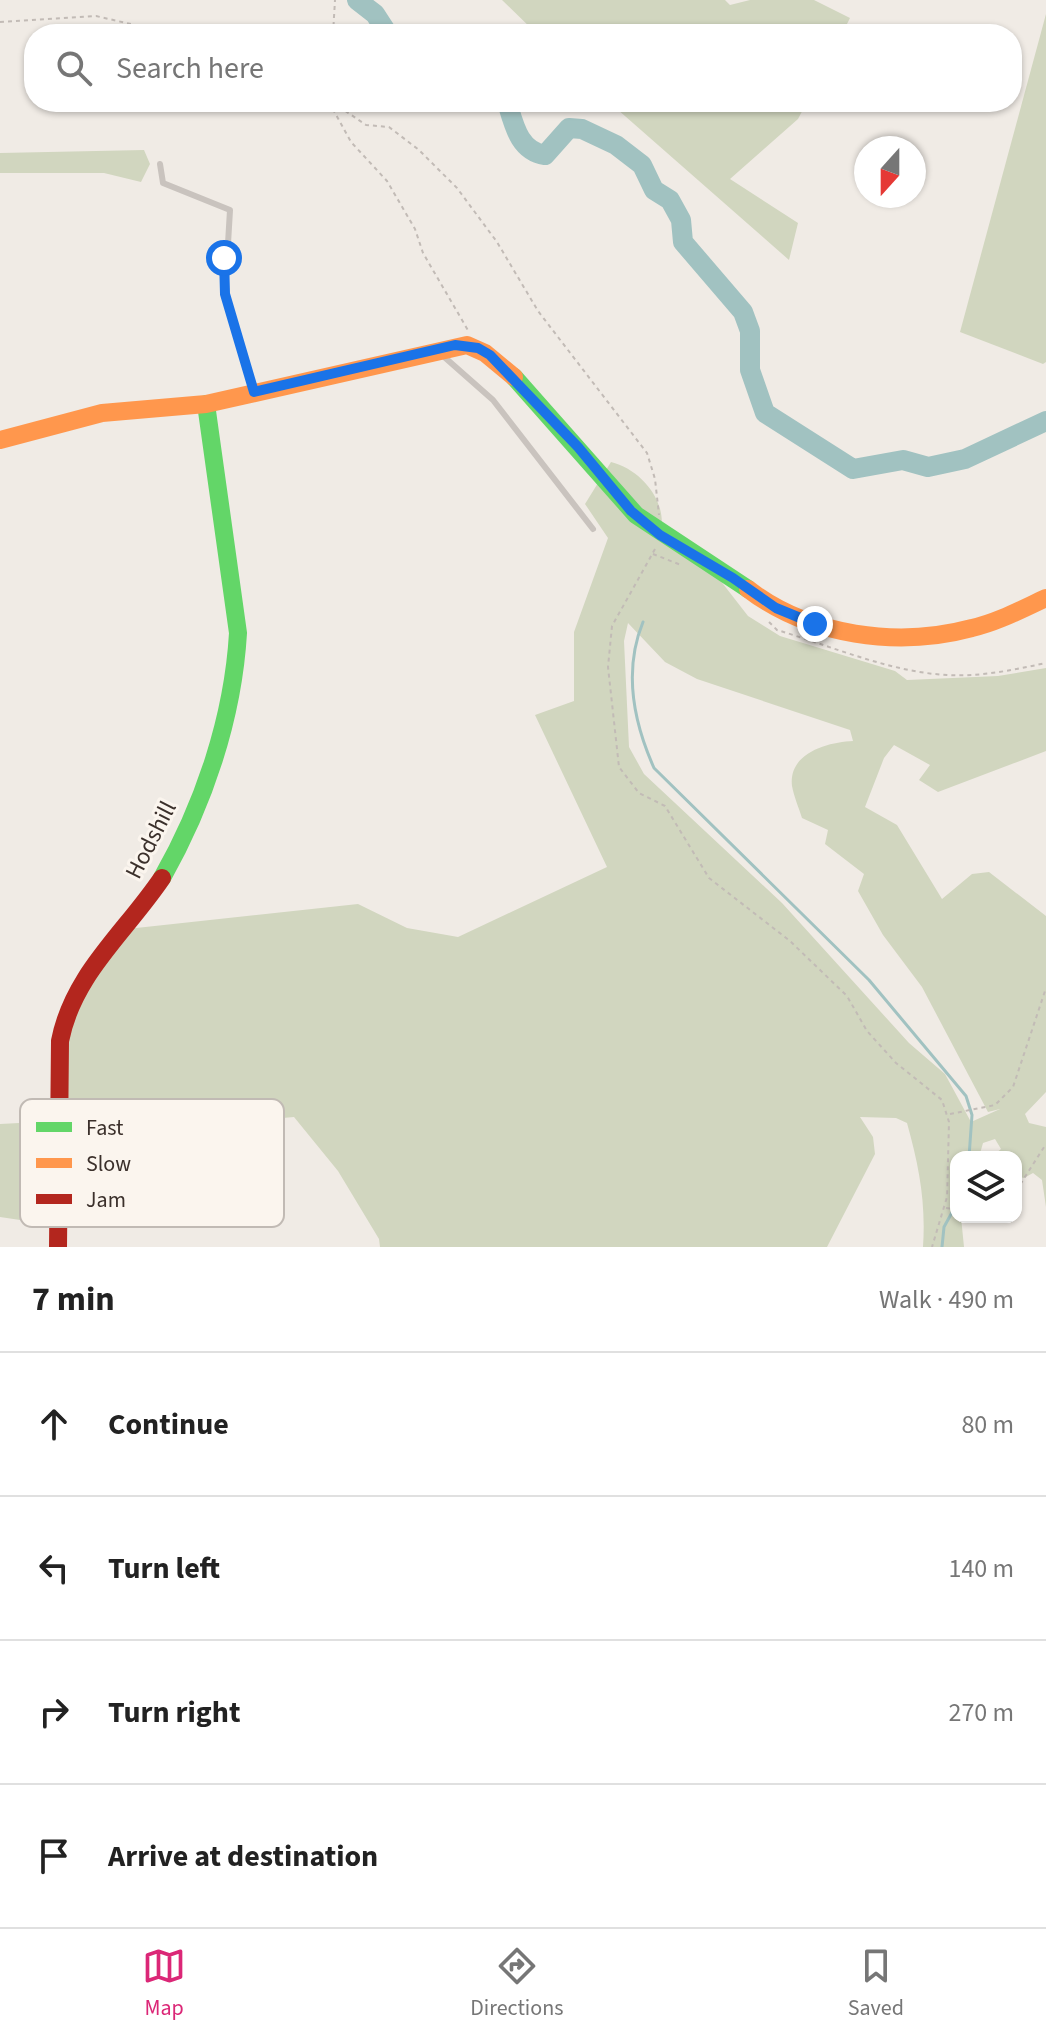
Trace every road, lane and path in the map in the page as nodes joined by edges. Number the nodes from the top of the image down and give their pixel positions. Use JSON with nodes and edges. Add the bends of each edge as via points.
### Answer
{"nodes":[{"id":1,"x":335,"y":1,"type":"edge"},
{"id":2,"x":0,"y":22,"type":"edge"},
{"id":3,"x":131,"y":24,"type":"edge"},
{"id":4,"x":334,"y":24,"type":"edge"},
{"id":5,"x":335,"y":112,"type":"edge"},
{"id":6,"x":346,"y":112,"type":"edge"},
{"id":7,"x":160,"y":164,"type":"dead end"},
{"id":8,"x":467,"y":345,"type":"junction"},
{"id":9,"x":436,"y":350,"type":"junction"},
{"id":10,"x":254,"y":392,"type":"junction"},
{"id":11,"x":206,"y":404,"type":"junction"},
{"id":12,"x":0,"y":440,"type":"edge"},
{"id":13,"x":593,"y":529,"type":"dead end"},
{"id":14,"x":660,"y":535,"type":"junction"},
{"id":15,"x":1046,"y":598,"type":"edge"},
{"id":16,"x":1046,"y":988,"type":"edge"},
{"id":17,"x":59,"y":1099,"type":"edge"},
{"id":18,"x":948,"y":1115,"type":"junction"},
{"id":19,"x":1046,"y":1144,"type":"edge"},
{"id":20,"x":1022,"y":1182,"type":"edge"},
{"id":21,"x":945,"y":1208,"type":"junction"},
{"id":22,"x":950,"y":1208,"type":"edge"},
{"id":23,"x":58,"y":1227,"type":"edge"},
{"id":24,"x":58,"y":1247,"type":"edge"},
{"id":25,"x":932,"y":1247,"type":"edge"}],
"edges":[{"from":1,"to":4,"type":"path"},
{"from":2,"to":3,"type":"path","via":[[96,16]]},
{"from":5,"to":8,"type":"path","via":[[415,229],[423,253],[466,322]]},
{"from":6,"to":14,"type":"path","via":[[366,125],[389,127],[457,188],[589,381],[647,453]]},
{"from":7,"to":10,"type":"lane","via":[[163,183],[230,210],[225,294]]},
{"from":8,"to":9,"type":"street"},
{"from":8,"to":14,"type":"street","via":[[490,355],[513,377],[631,511]]},
{"from":9,"to":10,"type":"street"},
{"from":9,"to":13,"type":"lane","via":[[493,400]]},
{"from":10,"to":11,"type":"street"},
{"from":11,"to":12,"type":"street","via":[[165,403],[97,413]]},
{"from":11,"to":17,"type":"street","name":"Hodshill","via":[[238,633],[234,678],[197,801],[163,876],[66,1010]]},
{"from":14,"to":15,"type":"street","via":[[776,608],[861,635],[896,639],[962,631]]},
{"from":14,"to":18,"type":"path","via":[[612,626],[608,667],[619,767],[639,793],[665,806],[709,878],[790,941],[847,996],[867,1031],[942,1100]]},
{"from":16,"to":18,"type":"path","via":[[1013,1087],[995,1105]]},
{"from":18,"to":21,"type":"path"},
{"from":19,"to":20,"type":"path"},
{"from":21,"to":22,"type":"path"},
{"from":21,"to":25,"type":"path"},
{"from":23,"to":24,"type":"street","name":"Hodshill"}]}
